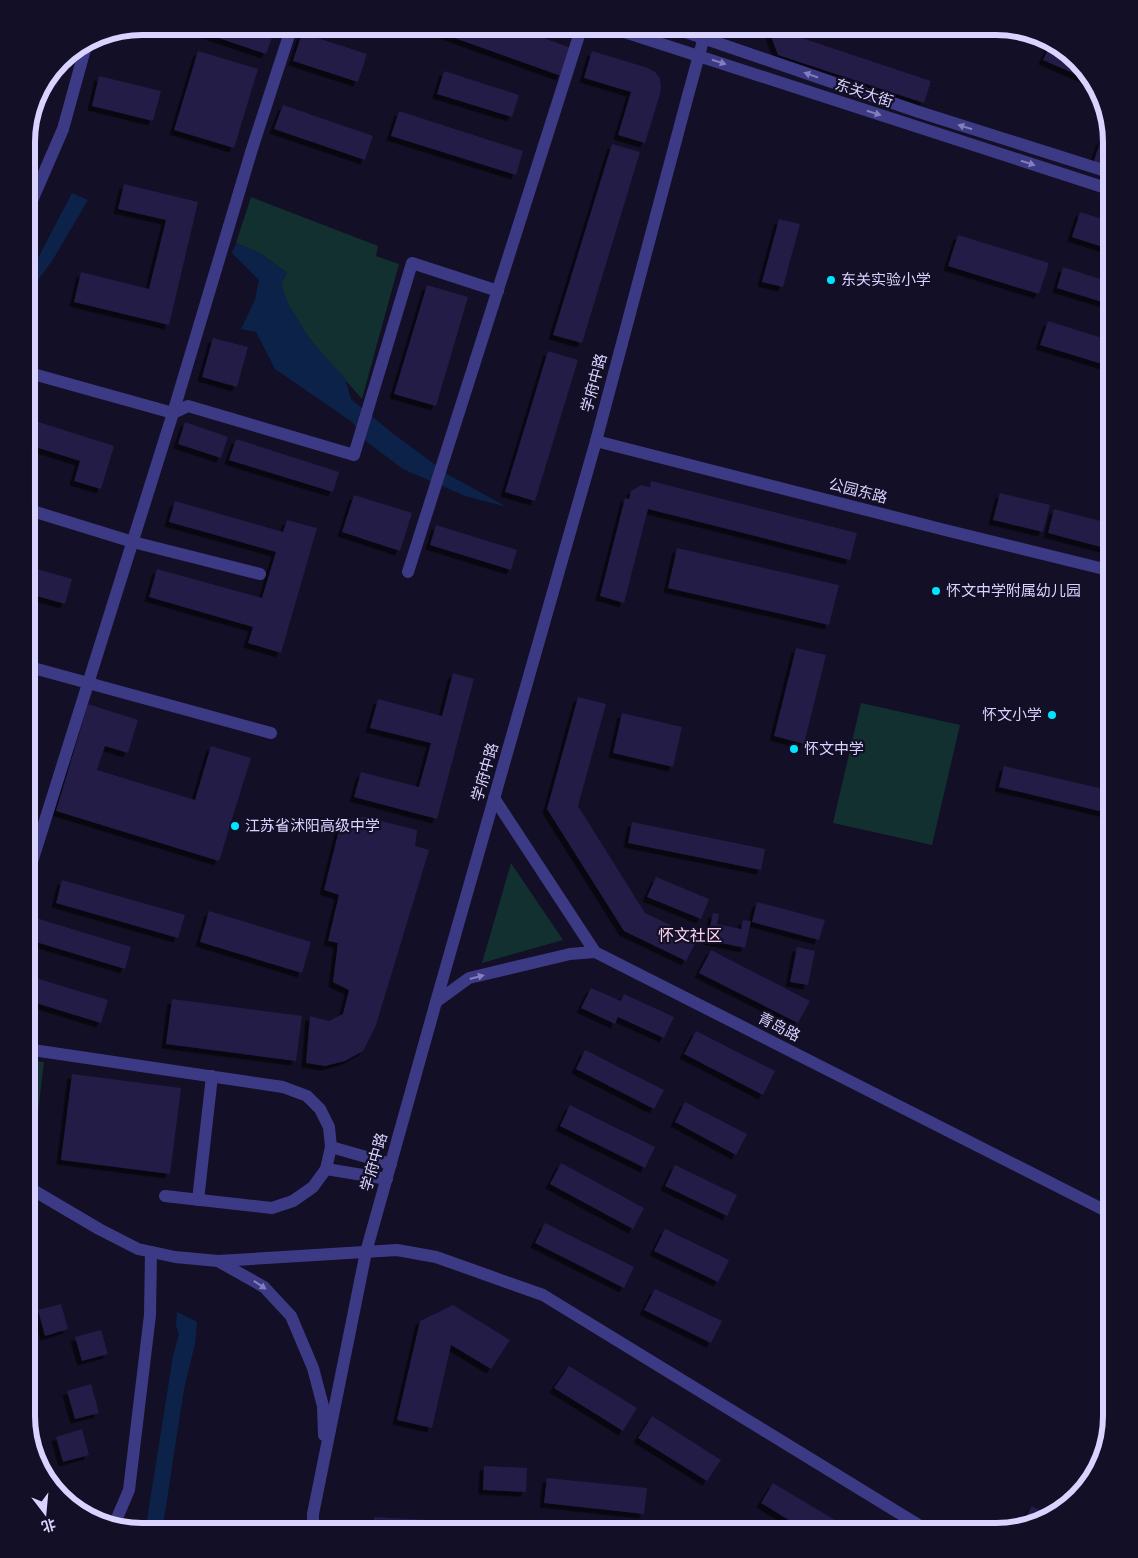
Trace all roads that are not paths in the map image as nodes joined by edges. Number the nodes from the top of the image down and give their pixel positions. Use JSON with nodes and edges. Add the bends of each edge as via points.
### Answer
{"nodes":[{"id":1,"x":289,"y":35,"type":"edge"},
{"id":2,"x":579,"y":35,"type":"edge"},
{"id":3,"x":634,"y":35,"type":"edge"},
{"id":4,"x":705,"y":35,"type":"edge"},
{"id":5,"x":714,"y":35,"type":"edge"},
{"id":6,"x":84,"y":51,"type":"edge"},
{"id":7,"x":699,"y":56,"type":"junction"},
{"id":8,"x":1103,"y":170,"type":"edge"},
{"id":9,"x":1103,"y":187,"type":"edge"},
{"id":10,"x":35,"y":192,"type":"edge"},
{"id":11,"x":498,"y":291,"type":"junction"},
{"id":12,"x":35,"y":375,"type":"edge"},
{"id":13,"x":173,"y":413,"type":"junction"},
{"id":14,"x":596,"y":441,"type":"junction"},
{"id":15,"x":35,"y":512,"type":"edge"},
{"id":16,"x":133,"y":542,"type":"junction"},
{"id":17,"x":1103,"y":569,"type":"edge"},
{"id":18,"x":408,"y":572,"type":"dead end"},
{"id":19,"x":260,"y":574,"type":"dead end"},
{"id":20,"x":35,"y":668,"type":"edge"},
{"id":21,"x":88,"y":683,"type":"junction"},
{"id":22,"x":271,"y":733,"type":"dead end"},
{"id":23,"x":494,"y":798,"type":"junction"},
{"id":24,"x":35,"y":852,"type":"edge"},
{"id":25,"x":595,"y":952,"type":"junction"},
{"id":26,"x":436,"y":1002,"type":"junction"},
{"id":27,"x":35,"y":1050,"type":"edge"},
{"id":28,"x":212,"y":1076,"type":"junction"},
{"id":29,"x":330,"y":1147,"type":"junction"},
{"id":30,"x":391,"y":1164,"type":"junction"},
{"id":31,"x":326,"y":1169,"type":"junction"},
{"id":32,"x":387,"y":1179,"type":"junction"},
{"id":33,"x":35,"y":1191,"type":"edge"},
{"id":34,"x":165,"y":1196,"type":"dead end"},
{"id":35,"x":198,"y":1200,"type":"junction"},
{"id":36,"x":1103,"y":1209,"type":"edge"},
{"id":37,"x":150,"y":1252,"type":"junction"},
{"id":38,"x":366,"y":1252,"type":"junction"},
{"id":39,"x":218,"y":1261,"type":"junction"},
{"id":40,"x":325,"y":1456,"type":"junction"},
{"id":41,"x":116,"y":1520,"type":"edge"},
{"id":42,"x":313,"y":1523,"type":"edge"},
{"id":43,"x":915,"y":1523,"type":"edge"}],
"edges":[{"from":1,"to":13,"type":"street"},
{"from":2,"to":11,"type":"street"},
{"from":3,"to":7,"type":"street","name":"东关大街"},
{"from":4,"to":7,"type":"street","name":"学府中路"},
{"from":8,"to":5,"type":"street","name":"东关大街","one_way":true,"via":[[919,112]]},
{"from":6,"to":10,"type":"street","via":[[63,129]]},
{"from":7,"to":9,"type":"street","name":"东关大街","one_way":true},
{"from":7,"to":14,"type":"street","name":"学府中路"},
{"from":11,"to":13,"type":"street","via":[[412,263],[354,455],[188,406]]},
{"from":11,"to":18,"type":"street"},
{"from":12,"to":13,"type":"street"},
{"from":13,"to":16,"type":"street"},
{"from":14,"to":17,"type":"street","name":"公园东路"},
{"from":14,"to":23,"type":"street","name":"学府中路"},
{"from":15,"to":16,"type":"street"},
{"from":16,"to":19,"type":"street"},
{"from":16,"to":21,"type":"street"},
{"from":20,"to":21,"type":"street"},
{"from":21,"to":22,"type":"street"},
{"from":21,"to":24,"type":"street"},
{"from":23,"to":25,"type":"street","name":"青岛路"},
{"from":23,"to":26,"type":"street","name":"学府中路"},
{"from":26,"to":25,"type":"street","one_way":true,"via":[[469,978],[570,954]]},
{"from":25,"to":36,"type":"street","name":"青岛路"},
{"from":26,"to":30,"type":"street","name":"学府中路"},
{"from":27,"to":28,"type":"street"},
{"from":28,"to":29,"type":"street","via":[[283,1087],[307,1096],[320,1109],[329,1127]]},
{"from":28,"to":35,"type":"street"},
{"from":29,"to":30,"type":"street"},
{"from":29,"to":31,"type":"street"},
{"from":30,"to":32,"type":"street","name":"学府中路"},
{"from":31,"to":32,"type":"street"},
{"from":31,"to":35,"type":"street","via":[[313,1187],[293,1201],[272,1208]]},
{"from":32,"to":38,"type":"street","name":"学府中路"},
{"from":33,"to":37,"type":"street","via":[[99,1229]]},
{"from":34,"to":35,"type":"street"},
{"from":37,"to":39,"type":"street"},
{"from":37,"to":41,"type":"street","via":[[150,1314],[128,1490]]},
{"from":38,"to":39,"type":"street"},
{"from":38,"to":40,"type":"street","name":"学府中路"},
{"from":38,"to":43,"type":"street","via":[[397,1250],[436,1257],[543,1295]]},
{"from":39,"to":40,"type":"street","one_way":true,"via":[[264,1286],[291,1316],[313,1368],[323,1406]]},
{"from":40,"to":42,"type":"street","name":"学府中路"}]}
